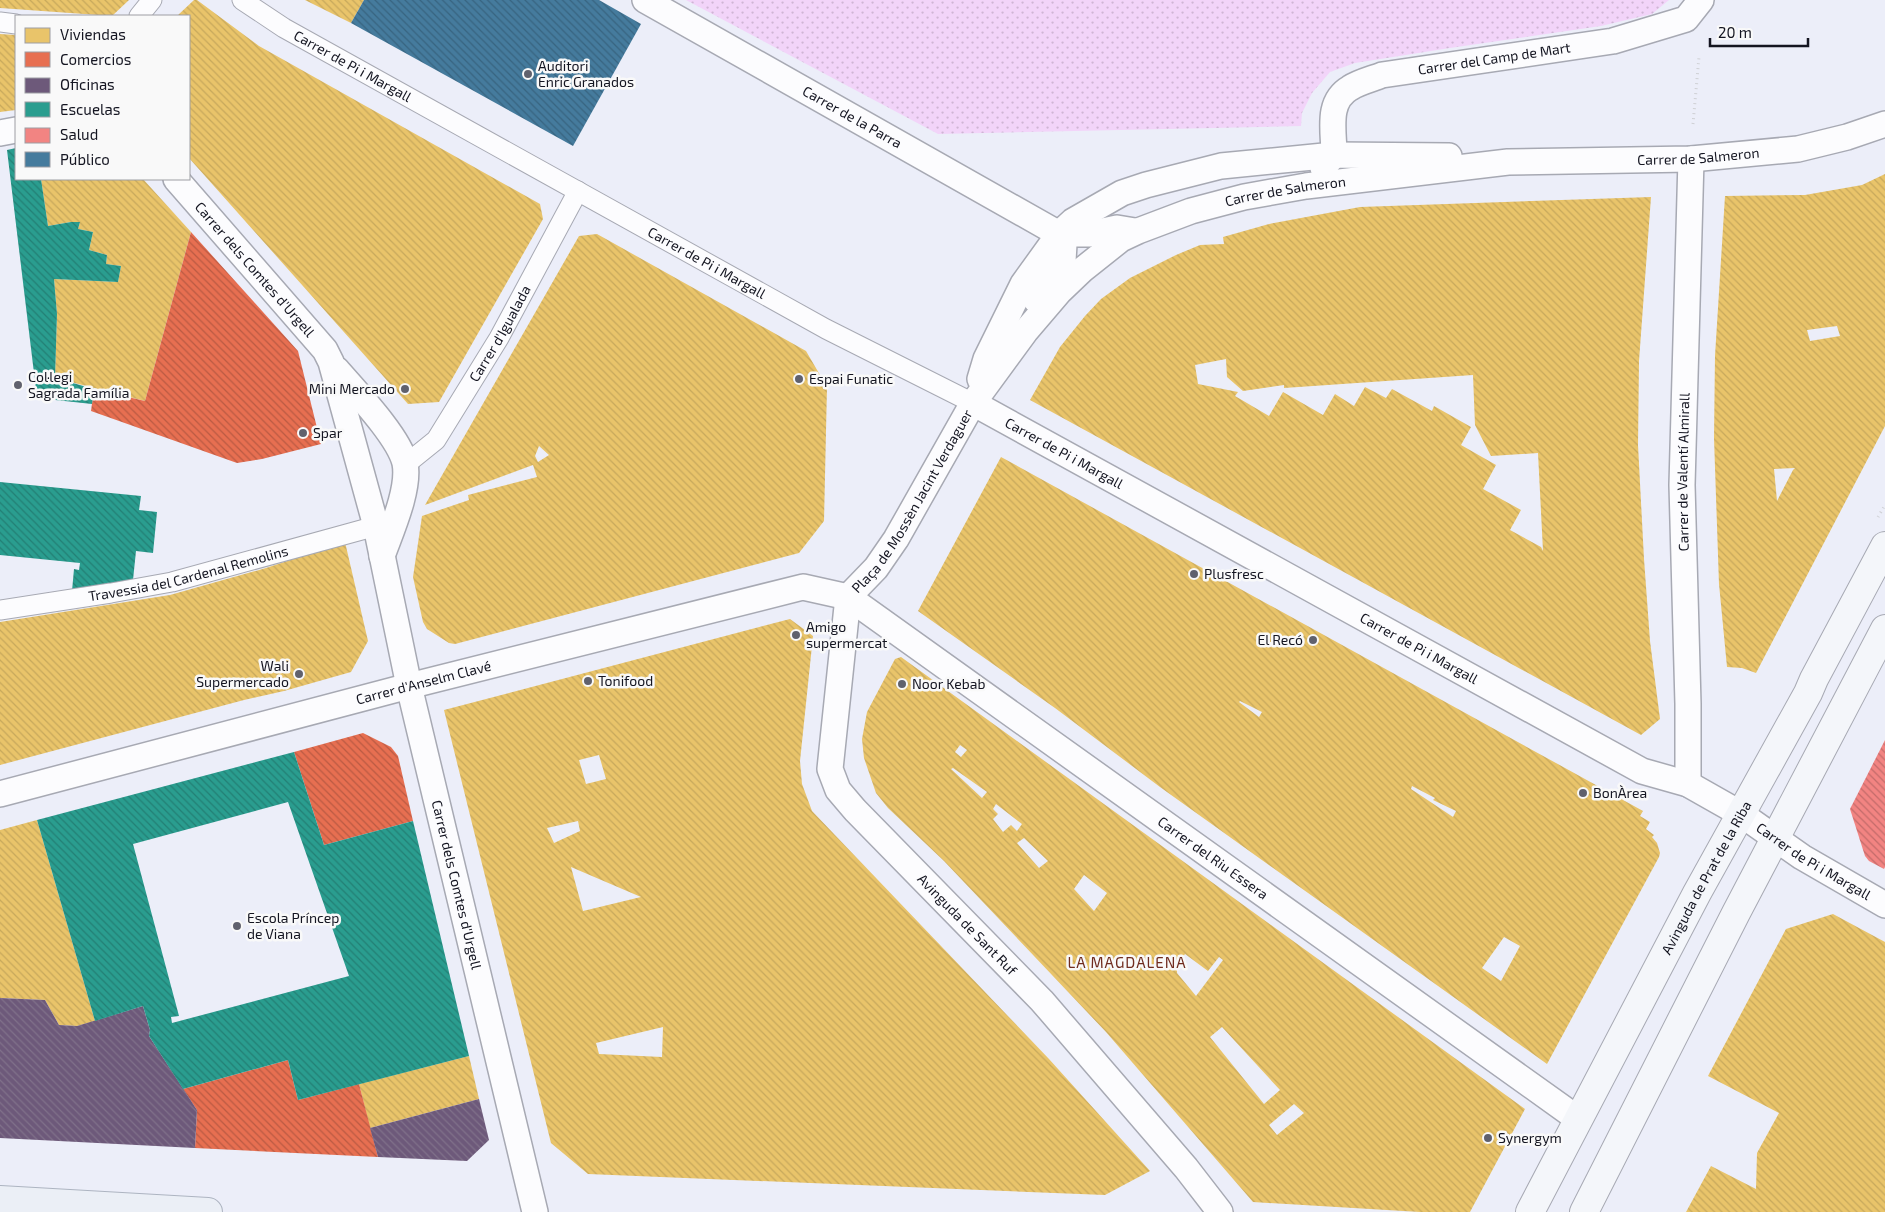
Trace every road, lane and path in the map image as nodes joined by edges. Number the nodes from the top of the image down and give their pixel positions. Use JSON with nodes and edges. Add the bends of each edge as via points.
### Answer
{"nodes":[{"id":1,"x":152,"y":0,"type":"edge"},
{"id":2,"x":242,"y":0,"type":"edge"},
{"id":3,"x":645,"y":0,"type":"edge"},
{"id":4,"x":1701,"y":0,"type":"edge"},
{"id":5,"x":140,"y":15,"type":"edge"},
{"id":6,"x":0,"y":22,"type":"edge"},
{"id":7,"x":15,"y":24,"type":"edge"},
{"id":8,"x":1699,"y":56,"type":"dead end"},
{"id":9,"x":1693,"y":124,"type":"dead end"},
{"id":10,"x":1885,"y":124,"type":"edge"},
{"id":11,"x":15,"y":130,"type":"edge"},
{"id":12,"x":0,"y":133,"type":"edge"},
{"id":13,"x":1334,"y":155,"type":"junction"},
{"id":14,"x":1691,"y":159,"type":"junction"},
{"id":15,"x":1508,"y":162,"type":"junction"},
{"id":16,"x":177,"y":180,"type":"edge"},
{"id":17,"x":578,"y":191,"type":"junction"},
{"id":18,"x":1147,"y":228,"type":"junction"},
{"id":19,"x":1059,"y":234,"type":"junction"},
{"id":20,"x":1025,"y":332,"type":"junction"},
{"id":21,"x":331,"y":362,"type":"junction"},
{"id":22,"x":973,"y":403,"type":"junction"},
{"id":23,"x":405,"y":465,"type":"junction"},
{"id":24,"x":376,"y":526,"type":"junction"},
{"id":25,"x":1885,"y":546,"type":"edge"},
{"id":26,"x":382,"y":556,"type":"junction"},
{"id":27,"x":848,"y":597,"type":"junction"},
{"id":28,"x":0,"y":610,"type":"edge"},
{"id":29,"x":1885,"y":629,"type":"edge"},
{"id":30,"x":409,"y":686,"type":"junction"},
{"id":31,"x":1688,"y":784,"type":"junction"},
{"id":32,"x":0,"y":794,"type":"edge"},
{"id":33,"x":1741,"y":814,"type":"junction"},
{"id":34,"x":1776,"y":837,"type":"junction"},
{"id":35,"x":1885,"y":905,"type":"edge"},
{"id":36,"x":1578,"y":1119,"type":"junction"},
{"id":37,"x":0,"y":1200,"type":"edge"},
{"id":38,"x":208,"y":1212,"type":"edge"},
{"id":39,"x":535,"y":1212,"type":"edge"},
{"id":40,"x":1220,"y":1212,"type":"edge"},
{"id":41,"x":1530,"y":1212,"type":"edge"},
{"id":42,"x":1584,"y":1212,"type":"edge"}],
"edges":[{"from":1,"to":5,"type":"street"},
{"from":2,"to":17,"type":"street","name":"Carrer de Pi i Margall","via":[[284,28]]},
{"from":3,"to":19,"type":"street","name":"Carrer de la Parra"},
{"from":4,"to":13,"type":"street","name":"Carrer del Camp de Mart","via":[[1686,19],[1613,41],[1382,74],[1350,88],[1338,98],[1332,110]]},
{"from":6,"to":7,"type":"street"},
{"from":8,"to":9,"type":"path"},
{"from":10,"to":14,"type":"street","name":"Carrer de Salmeron","via":[[1798,149]]},
{"from":11,"to":12,"type":"street"},
{"from":13,"to":15,"type":"street","name":"Carrer de Salmeron","via":[[1460,157]]},
{"from":13,"to":18,"type":"street","name":"Carrer de Salmeron","via":[[1322,169],[1206,191],[1177,201]]},
{"from":13,"to":19,"type":"street","name":"Carrer de Salmeron","via":[[1221,166],[1146,185],[1098,205]]},
{"from":14,"to":15,"type":"street","name":"Carrer de Salmeron"},
{"from":14,"to":31,"type":"street","name":"Carrer de Valentí Almirall","via":[[1682,486]]},
{"from":15,"to":18,"type":"street","name":"Carrer de Salmeron","via":[[1306,186],[1244,197],[1191,211]]},
{"from":16,"to":21,"type":"street","name":"Carrer dels Comtes d'Urgell","via":[[325,350]]},
{"from":17,"to":22,"type":"street","name":"Carrer de Pi i Margall","via":[[826,329]]},
{"from":17,"to":23,"type":"street","name":"Carrer d'Igualada","via":[[499,338],[436,440]]},
{"from":18,"to":19,"type":"street","name":"Carrer de Salmeron"},
{"from":18,"to":20,"type":"street","name":"Carrer de Salmeron","via":[[1121,239],[1082,270]]},
{"from":19,"to":20,"type":"street","name":"Carrer de Salmeron","via":[[1064,244],[1063,261],[1037,300]]},
{"from":19,"to":22,"type":"street","name":"Carrer de Salmeron","via":[[1023,284],[986,359]]},
{"from":20,"to":22,"type":"street","name":"Carrer de Salmeron"},
{"from":21,"to":23,"type":"street","name":"Carrer dels Comtes d'Urgell","via":[[400,448]]},
{"from":21,"to":24,"type":"street","name":"Carrer dels Comtes d'Urgell"},
{"from":22,"to":27,"type":"street","name":"Plaça de Mossèn Jacint Verdaguer","via":[[896,539],[876,568]]},
{"from":22,"to":31,"type":"street","name":"Carrer de Pi i Margall","via":[[1642,771]]},
{"from":23,"to":26,"type":"street","name":"Carrer dels Comtes d'Urgell","via":[[403,496]]},
{"from":24,"to":26,"type":"street","name":"Carrer dels Comtes d'Urgell"},
{"from":24,"to":28,"type":"street","name":"Travessia del Cardenal Remolins","via":[[172,582]]},
{"from":25,"to":33,"type":"main road","name":"Avinguda de Prat de la Riba"},
{"from":26,"to":30,"type":"street","name":"Carrer dels Comtes d'Urgell"},
{"from":27,"to":30,"type":"street","name":"Carrer d'Anselm Clavé","via":[[803,587]]},
{"from":27,"to":36,"type":"street","name":"Carrer del Riu Essera"},
{"from":27,"to":40,"type":"street","name":"Avinguda de Sant Ruf","via":[[830,769],[838,790],[1042,1001]]},
{"from":29,"to":34,"type":"main road"},
{"from":30,"to":32,"type":"street","name":"Carrer d'Anselm Clavé"},
{"from":30,"to":39,"type":"street","name":"Carrer dels Comtes d'Urgell"},
{"from":31,"to":33,"type":"street","name":"Carrer de Pi i Margall"},
{"from":33,"to":34,"type":"street","name":"Carrer de Pi i Margall"},
{"from":33,"to":36,"type":"main road","name":"Avinguda de Prat de la Riba"},
{"from":34,"to":35,"type":"street","name":"Carrer de Pi i Margall"},
{"from":34,"to":42,"type":"main road"},
{"from":36,"to":41,"type":"main road","name":"Avinguda de Prat de la Riba"},
{"from":37,"to":38,"type":"main road"}]}
